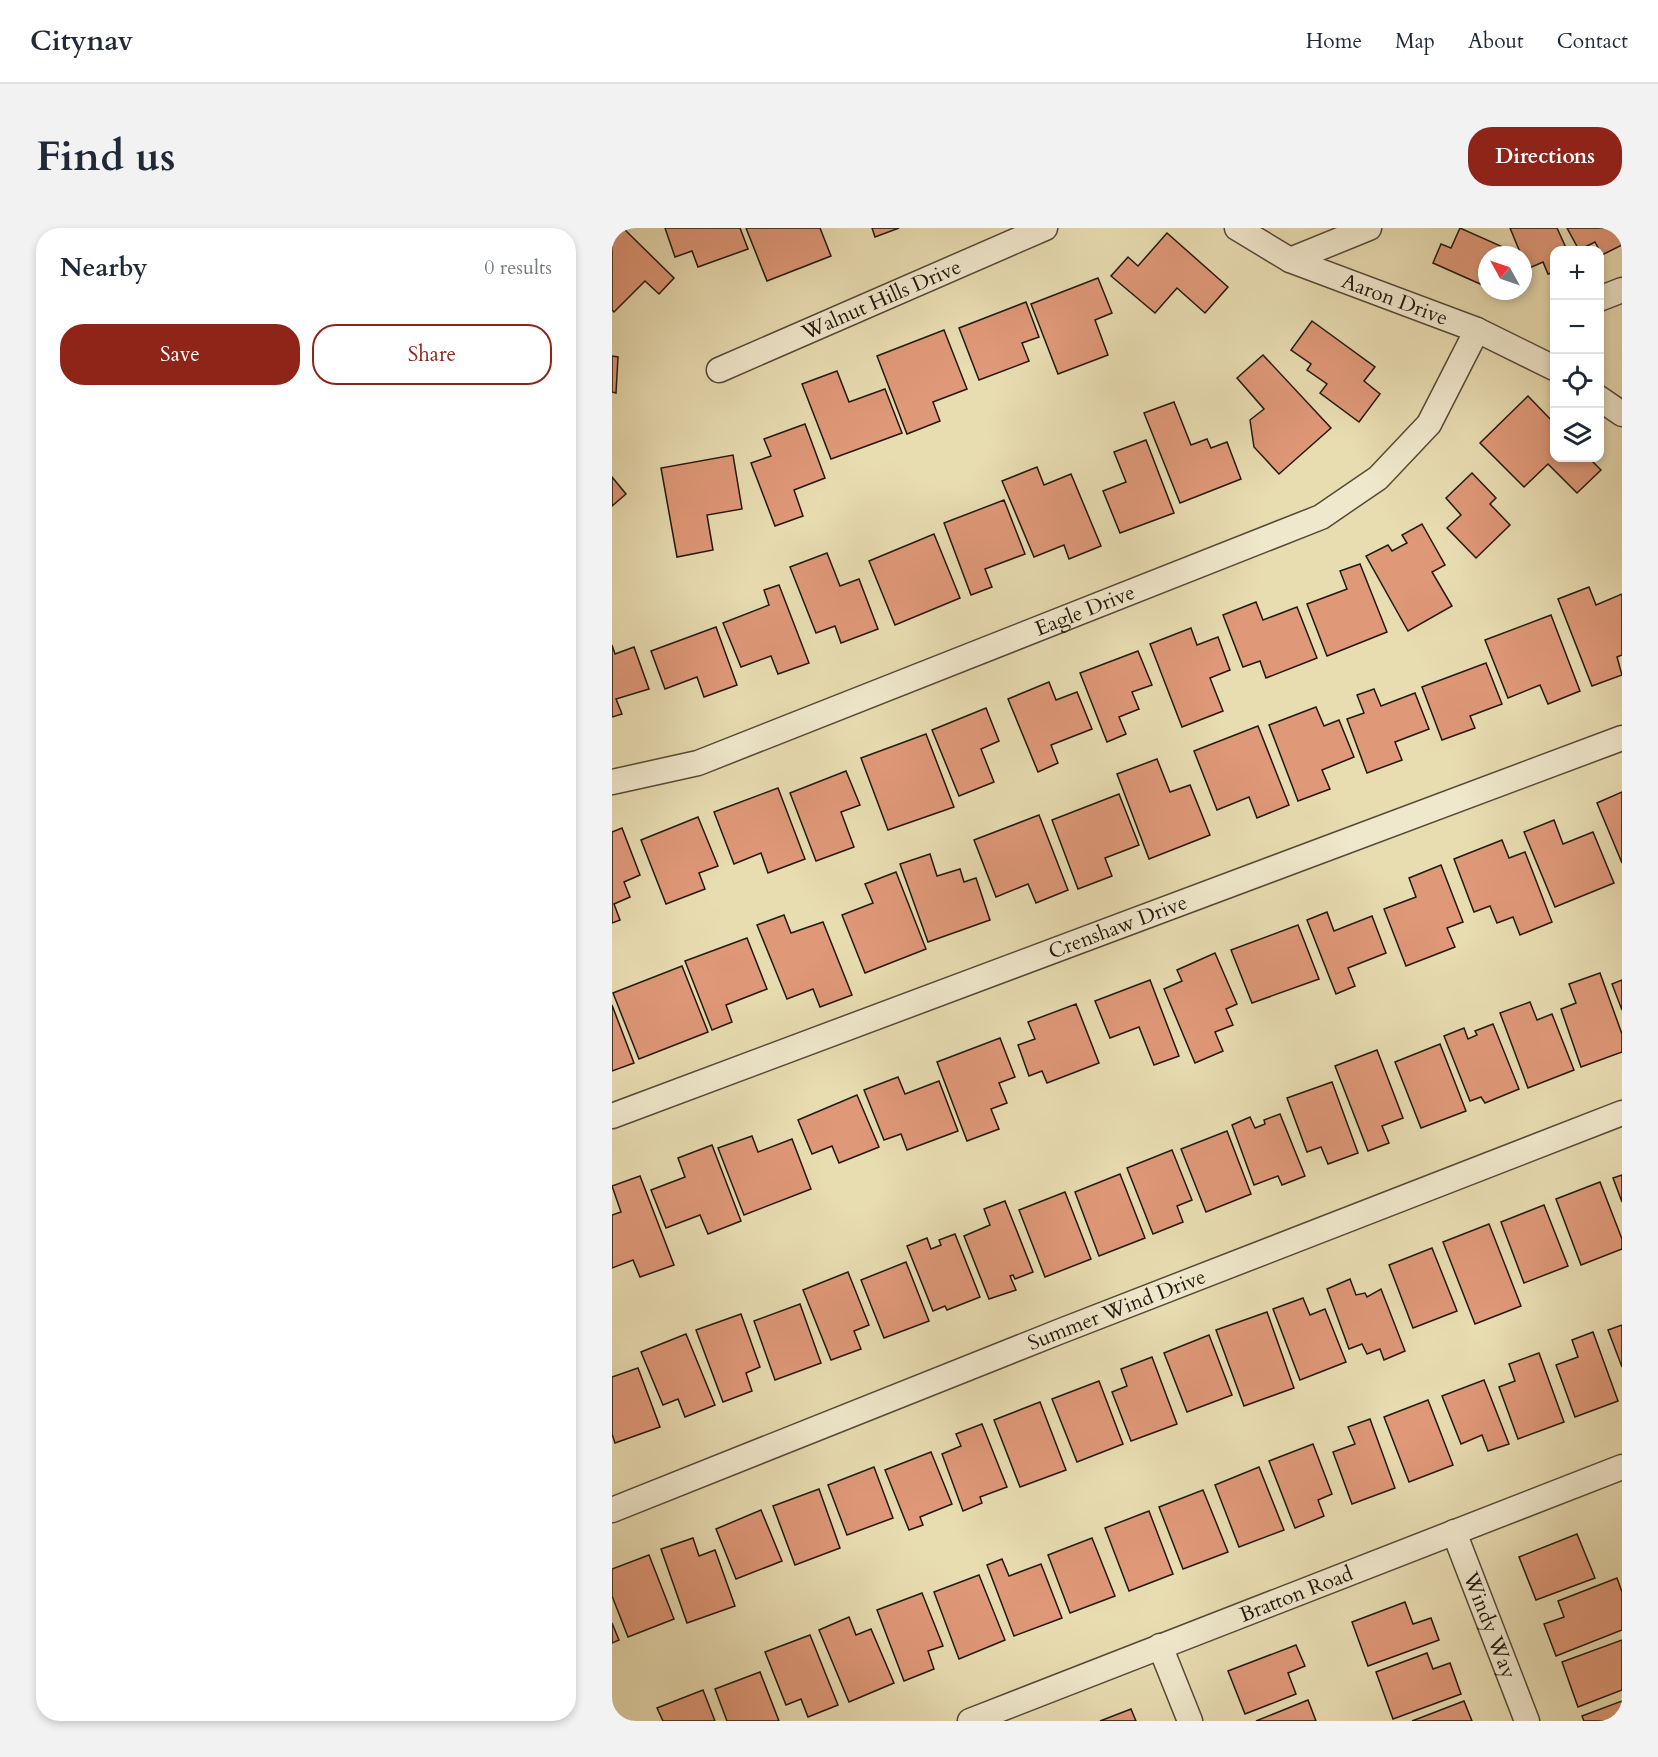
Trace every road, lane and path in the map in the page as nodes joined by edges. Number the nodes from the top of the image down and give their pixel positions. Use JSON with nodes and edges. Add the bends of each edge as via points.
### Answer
{"nodes":[{"id":1,"x":1045,"y":228,"type":"edge"},
{"id":2,"x":1238,"y":228,"type":"edge"},
{"id":3,"x":1369,"y":228,"type":"edge"},
{"id":4,"x":1290,"y":260,"type":"junction"},
{"id":5,"x":1622,"y":290,"type":"edge"},
{"id":6,"x":1604,"y":297,"type":"edge"},
{"id":7,"x":1477,"y":330,"type":"junction"},
{"id":8,"x":1550,"y":366,"type":"edge"},
{"id":9,"x":719,"y":370,"type":"dead end"},
{"id":10,"x":1604,"y":401,"type":"edge"},
{"id":11,"x":1622,"y":414,"type":"edge"},
{"id":12,"x":1622,"y":738,"type":"edge"},
{"id":13,"x":612,"y":782,"type":"edge"},
{"id":14,"x":1622,"y":1113,"type":"edge"},
{"id":15,"x":612,"y":1116,"type":"edge"},
{"id":16,"x":1622,"y":1467,"type":"edge"},
{"id":17,"x":612,"y":1510,"type":"edge"},
{"id":18,"x":1455,"y":1532,"type":"junction"},
{"id":19,"x":1160,"y":1646,"type":"junction"},
{"id":20,"x":970,"y":1721,"type":"edge"},
{"id":21,"x":1190,"y":1721,"type":"edge"},
{"id":22,"x":1527,"y":1721,"type":"edge"}],
"edges":[{"from":1,"to":9,"type":"street","name":"Walnut Hills Drive"},
{"from":2,"to":4,"type":"street","name":"Aaron Drive"},
{"from":3,"to":4,"type":"street"},
{"from":4,"to":7,"type":"street","name":"Aaron Drive"},
{"from":5,"to":6,"type":"street"},
{"from":7,"to":8,"type":"street","name":"Aaron Drive"},
{"from":7,"to":13,"type":"street","name":"Eagle Drive","via":[[1429,424],[1378,478],[1321,517],[698,763]]},
{"from":10,"to":11,"type":"street"},
{"from":12,"to":15,"type":"street","name":"Crenshaw Drive"},
{"from":14,"to":17,"type":"street","name":"Summer Wind Drive"},
{"from":16,"to":18,"type":"street","name":"Bratton Road"},
{"from":18,"to":19,"type":"street","name":"Bratton Road"},
{"from":18,"to":22,"type":"street","name":"Windy Way"},
{"from":19,"to":20,"type":"street","name":"Bratton Road"},
{"from":19,"to":21,"type":"street"}]}
